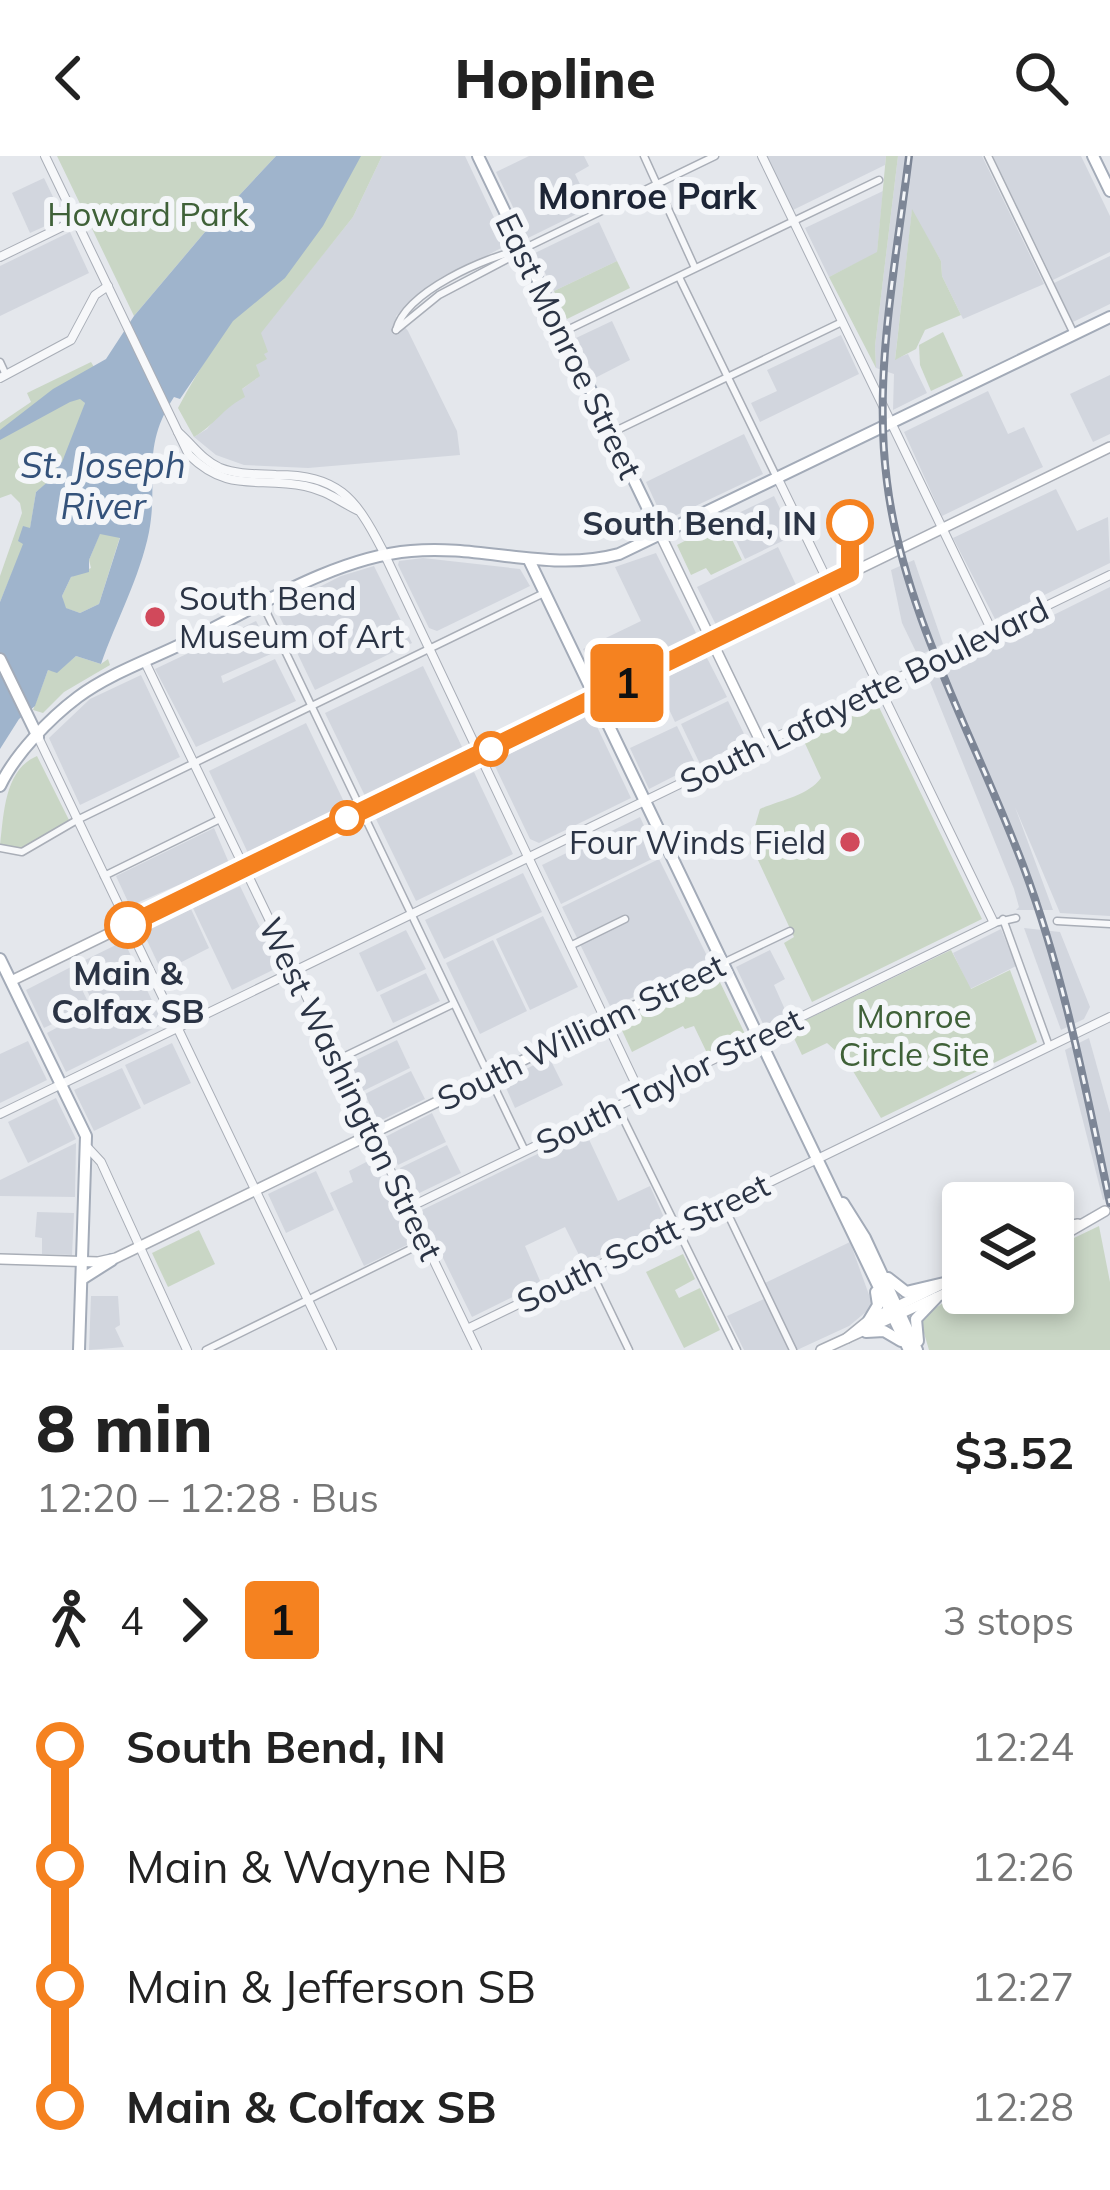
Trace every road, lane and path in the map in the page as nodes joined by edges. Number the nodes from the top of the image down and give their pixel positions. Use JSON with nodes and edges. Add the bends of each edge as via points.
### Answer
{"nodes":[{"id":1,"x":45,"y":156,"type":"edge"},
{"id":2,"x":478,"y":156,"type":"edge"},
{"id":3,"x":644,"y":156,"type":"edge"},
{"id":4,"x":715,"y":156,"type":"edge"},
{"id":5,"x":762,"y":156,"type":"edge"},
{"id":6,"x":988,"y":156,"type":"edge"},
{"id":7,"x":1093,"y":156,"type":"edge"},
{"id":8,"x":879,"y":180,"type":"dead end"},
{"id":9,"x":657,"y":184,"type":"junction"},
{"id":10,"x":1110,"y":191,"type":"edge"},
{"id":11,"x":76,"y":220,"type":"junction"},
{"id":12,"x":793,"y":221,"type":"junction"},
{"id":13,"x":523,"y":249,"type":"junction"},
{"id":14,"x":0,"y":257,"type":"edge"},
{"id":15,"x":695,"y":268,"type":"junction"},
{"id":16,"x":679,"y":276,"type":"junction"},
{"id":17,"x":108,"y":286,"type":"junction"},
{"id":18,"x":1110,"y":317,"type":"edge"},
{"id":19,"x":842,"y":322,"type":"junction"},
{"id":20,"x":563,"y":332,"type":"junction"},
{"id":21,"x":1074,"y":334,"type":"junction"},
{"id":22,"x":0,"y":362,"type":"edge"},
{"id":23,"x":3,"y":376,"type":"edge"},
{"id":24,"x":728,"y":377,"type":"junction"},
{"id":25,"x":892,"y":424,"type":"junction"},
{"id":26,"x":611,"y":433,"type":"junction"},
{"id":27,"x":1110,"y":447,"type":"edge"},
{"id":28,"x":778,"y":479,"type":"junction"},
{"id":29,"x":942,"y":528,"type":"junction"},
{"id":30,"x":661,"y":536,"type":"junction"},
{"id":31,"x":384,"y":555,"type":"junction"},
{"id":32,"x":530,"y":560,"type":"junction"},
{"id":33,"x":1110,"y":575,"type":"edge"},
{"id":34,"x":827,"y":584,"type":"junction"},
{"id":35,"x":544,"y":593,"type":"junction"},
{"id":36,"x":263,"y":605,"type":"junction"},
{"id":37,"x":993,"y":632,"type":"junction"},
{"id":38,"x":712,"y":642,"type":"junction"},
{"id":39,"x":428,"y":650,"type":"junction"},
{"id":40,"x":0,"y":659,"type":"edge"},
{"id":41,"x":145,"y":662,"type":"junction"},
{"id":42,"x":880,"y":688,"type":"junction"},
{"id":43,"x":596,"y":699,"type":"junction"},
{"id":44,"x":311,"y":706,"type":"junction"},
{"id":45,"x":35,"y":732,"type":"junction"},
{"id":46,"x":762,"y":745,"type":"junction"},
{"id":47,"x":478,"y":755,"type":"junction"},
{"id":48,"x":194,"y":763,"type":"junction"},
{"id":49,"x":0,"y":786,"type":"edge"},
{"id":50,"x":645,"y":802,"type":"junction"},
{"id":51,"x":362,"y":811,"type":"junction"},
{"id":52,"x":220,"y":819,"type":"junction"},
{"id":53,"x":77,"y":820,"type":"junction"},
{"id":54,"x":0,"y":848,"type":"edge"},
{"id":55,"x":528,"y":859,"type":"junction"},
{"id":56,"x":244,"y":868,"type":"junction"},
{"id":57,"x":104,"y":876,"type":"junction"},
{"id":58,"x":412,"y":915,"type":"junction"},
{"id":59,"x":1016,"y":918,"type":"dead end"},
{"id":60,"x":625,"y":919,"type":"dead end"},
{"id":61,"x":999,"y":921,"type":"junction"},
{"id":62,"x":1058,"y":921,"type":"dead end"},
{"id":63,"x":128,"y":925,"type":"junction"},
{"id":64,"x":1110,"y":925,"type":"edge"},
{"id":65,"x":790,"y":931,"type":"dead end"},
{"id":66,"x":570,"y":946,"type":"junction"},
{"id":67,"x":0,"y":959,"type":"edge"},
{"id":68,"x":722,"y":963,"type":"junction"},
{"id":69,"x":294,"y":971,"type":"junction"},
{"id":70,"x":6,"y":984,"type":"edge"},
{"id":71,"x":454,"y":1004,"type":"junction"},
{"id":72,"x":1110,"y":1017,"type":"edge"},
{"id":73,"x":606,"y":1020,"type":"junction"},
{"id":74,"x":177,"y":1028,"type":"junction"},
{"id":75,"x":759,"y":1036,"type":"junction"},
{"id":76,"x":1049,"y":1046,"type":"junction"},
{"id":77,"x":338,"y":1060,"type":"junction"},
{"id":78,"x":489,"y":1077,"type":"junction"},
{"id":79,"x":61,"y":1084,"type":"junction"},
{"id":80,"x":641,"y":1094,"type":"junction"},
{"id":81,"x":617,"y":1106,"type":"junction"},
{"id":82,"x":0,"y":1114,"type":"edge"},
{"id":83,"x":373,"y":1134,"type":"junction"},
{"id":84,"x":87,"y":1142,"type":"junction"},
{"id":85,"x":525,"y":1151,"type":"junction"},
{"id":86,"x":819,"y":1158,"type":"junction"},
{"id":87,"x":256,"y":1191,"type":"junction"},
{"id":88,"x":723,"y":1204,"type":"junction"},
{"id":89,"x":408,"y":1208,"type":"junction"},
{"id":90,"x":1106,"y":1211,"type":"dead end"},
{"id":91,"x":1083,"y":1222,"type":"junction"},
{"id":92,"x":1074,"y":1224,"type":"edge"},
{"id":93,"x":676,"y":1226,"type":"junction"},
{"id":94,"x":1074,"y":1228,"type":"edge"},
{"id":95,"x":425,"y":1242,"type":"junction"},
{"id":96,"x":139,"y":1248,"type":"junction"},
{"id":97,"x":0,"y":1259,"type":"edge"},
{"id":98,"x":112,"y":1260,"type":"junction"},
{"id":99,"x":871,"y":1261,"type":"junction"},
{"id":100,"x":83,"y":1262,"type":"junction"},
{"id":101,"x":590,"y":1269,"type":"junction"},
{"id":102,"x":82,"y":1279,"type":"junction"},
{"id":103,"x":942,"y":1283,"type":"edge"},
{"id":104,"x":942,"y":1284,"type":"edge"},
{"id":105,"x":942,"y":1295,"type":"edge"},
{"id":106,"x":936,"y":1298,"type":"junction"},
{"id":107,"x":308,"y":1300,"type":"junction"},
{"id":108,"x":895,"y":1313,"type":"junction"},
{"id":109,"x":867,"y":1326,"type":"junction"},
{"id":110,"x":466,"y":1329,"type":"junction"},
{"id":111,"x":79,"y":1350,"type":"edge"},
{"id":112,"x":188,"y":1350,"type":"edge"},
{"id":113,"x":206,"y":1350,"type":"edge"},
{"id":114,"x":332,"y":1350,"type":"edge"},
{"id":115,"x":477,"y":1350,"type":"edge"},
{"id":116,"x":629,"y":1350,"type":"edge"},
{"id":117,"x":737,"y":1350,"type":"edge"},
{"id":118,"x":793,"y":1350,"type":"edge"},
{"id":119,"x":821,"y":1350,"type":"edge"},
{"id":120,"x":913,"y":1350,"type":"edge"}],
"edges":[{"from":1,"to":11,"type":"street"},
{"from":2,"to":13,"type":"main road","name":"East Monroe Street"},
{"from":3,"to":9,"type":"street"},
{"from":4,"to":9,"type":"street"},
{"from":5,"to":12,"type":"street"},
{"from":6,"to":21,"type":"street"},
{"from":7,"to":10,"type":"main road"},
{"from":8,"to":12,"type":"street"},
{"from":9,"to":13,"type":"street"},
{"from":9,"to":15,"type":"street"},
{"from":11,"to":14,"type":"street"},
{"from":11,"to":17,"type":"street"},
{"from":12,"to":15,"type":"street"},
{"from":12,"to":19,"type":"street"},
{"from":13,"to":13,"type":"street","via":[[427,292],[396,330],[432,299]]},
{"from":13,"to":20,"type":"main road","name":"East Monroe Street"},
{"from":15,"to":16,"type":"street"},
{"from":16,"to":20,"type":"street"},
{"from":16,"to":24,"type":"street"},
{"from":17,"to":23,"type":"street","via":[[72,340]]},
{"from":17,"to":31,"type":"street","via":[[189,455],[218,477],[305,486],[358,510]]},
{"from":18,"to":21,"type":"main road"},
{"from":19,"to":24,"type":"street"},
{"from":19,"to":25,"type":"street"},
{"from":20,"to":26,"type":"main road","name":"East Monroe Street"},
{"from":21,"to":25,"type":"main road"},
{"from":22,"to":23,"type":"street"},
{"from":24,"to":26,"type":"street"},
{"from":24,"to":28,"type":"street"},
{"from":25,"to":28,"type":"main road"},
{"from":25,"to":29,"type":"street"},
{"from":26,"to":30,"type":"main road","name":"East Monroe Street"},
{"from":27,"to":29,"type":"main road"},
{"from":28,"to":30,"type":"main road"},
{"from":28,"to":34,"type":"street"},
{"from":29,"to":34,"type":"main road"},
{"from":29,"to":37,"type":"street"},
{"from":30,"to":32,"type":"main road","via":[[594,560]]},
{"from":30,"to":38,"type":"main road"},
{"from":31,"to":32,"type":"main road","via":[[459,549]]},
{"from":31,"to":36,"type":"main road"},
{"from":31,"to":39,"type":"street"},
{"from":32,"to":35,"type":"main road"},
{"from":33,"to":37,"type":"street","name":"South Lafayette Boulevard"},
{"from":34,"to":38,"type":"main road"},
{"from":34,"to":42,"type":"street"},
{"from":35,"to":39,"type":"street"},
{"from":35,"to":43,"type":"main road"},
{"from":36,"to":41,"type":"main road"},
{"from":36,"to":44,"type":"street"},
{"from":37,"to":42,"type":"street","name":"South Lafayette Boulevard"},
{"from":38,"to":43,"type":"main road"},
{"from":38,"to":46,"type":"main road"},
{"from":39,"to":44,"type":"street"},
{"from":39,"to":47,"type":"street"},
{"from":40,"to":45,"type":"main road"},
{"from":41,"to":45,"type":"main road","via":[[81,695]]},
{"from":41,"to":48,"type":"street","name":"West Washington Street"},
{"from":42,"to":46,"type":"street","name":"South Lafayette Boulevard"},
{"from":42,"to":61,"type":"street"},
{"from":43,"to":47,"type":"main road"},
{"from":43,"to":50,"type":"main road"},
{"from":44,"to":48,"type":"street"},
{"from":44,"to":51,"type":"street"},
{"from":45,"to":49,"type":"main road"},
{"from":45,"to":53,"type":"street"},
{"from":46,"to":50,"type":"street","name":"South Lafayette Boulevard"},
{"from":47,"to":51,"type":"main road"},
{"from":47,"to":55,"type":"street"},
{"from":48,"to":52,"type":"street","name":"West Washington Street"},
{"from":48,"to":53,"type":"street"},
{"from":50,"to":55,"type":"street","name":"South Lafayette Boulevard"},
{"from":50,"to":68,"type":"main road"},
{"from":51,"to":56,"type":"main road"},
{"from":51,"to":58,"type":"street"},
{"from":52,"to":56,"type":"street","name":"West Washington Street"},
{"from":52,"to":57,"type":"street"},
{"from":53,"to":54,"type":"street","via":[[22,852]]},
{"from":53,"to":57,"type":"street"},
{"from":55,"to":58,"type":"street","name":"South Lafayette Boulevard"},
{"from":55,"to":66,"type":"street"},
{"from":56,"to":63,"type":"main road"},
{"from":56,"to":69,"type":"street","name":"West Washington Street"},
{"from":57,"to":63,"type":"street"},
{"from":58,"to":69,"type":"street","name":"South Lafayette Boulevard"},
{"from":58,"to":71,"type":"street"},
{"from":59,"to":61,"type":"street"},
{"from":60,"to":66,"type":"street"},
{"from":61,"to":75,"type":"street","name":"South Taylor Street"},
{"from":61,"to":76,"type":"street"},
{"from":62,"to":64,"type":"street"},
{"from":63,"to":70,"type":"main road"},
{"from":63,"to":74,"type":"street"},
{"from":65,"to":68,"type":"street","name":"South William Street"},
{"from":66,"to":73,"type":"street"},
{"from":67,"to":70,"type":"main road"},
{"from":68,"to":73,"type":"main road","name":"South William Street"},
{"from":68,"to":75,"type":"main road"},
{"from":69,"to":74,"type":"street","name":"South Lafayette Boulevard"},
{"from":69,"to":77,"type":"street","name":"West Washington Street"},
{"from":70,"to":79,"type":"main road"},
{"from":71,"to":77,"type":"street"},
{"from":71,"to":78,"type":"street"},
{"from":72,"to":76,"type":"street"},
{"from":73,"to":78,"type":"main road","name":"South William Street"},
{"from":73,"to":80,"type":"street"},
{"from":74,"to":79,"type":"street","name":"South Lafayette Boulevard"},
{"from":74,"to":87,"type":"street"},
{"from":75,"to":80,"type":"street","name":"South Taylor Street"},
{"from":75,"to":86,"type":"main road"},
{"from":76,"to":86,"type":"street","name":"South Scott Street"},
{"from":77,"to":83,"type":"street","name":"West Washington Street"},
{"from":78,"to":83,"type":"main road","name":"South William Street"},
{"from":78,"to":85,"type":"street"},
{"from":79,"to":82,"type":"street","name":"South Lafayette Boulevard"},
{"from":79,"to":84,"type":"main road"},
{"from":80,"to":81,"type":"street","name":"South Taylor Street"},
{"from":81,"to":85,"type":"street","name":"South Taylor Street"},
{"from":81,"to":93,"type":"street"},
{"from":83,"to":87,"type":"main road","name":"South William Street"},
{"from":83,"to":89,"type":"street","name":"West Washington Street"},
{"from":84,"to":96,"type":"street"},
{"from":84,"to":100,"type":"main road"},
{"from":85,"to":89,"type":"street","name":"South Taylor Street"},
{"from":86,"to":88,"type":"street","name":"South Scott Street"},
{"from":86,"to":99,"type":"main road"},
{"from":87,"to":96,"type":"main road","name":"South William Street"},
{"from":87,"to":107,"type":"street"},
{"from":88,"to":93,"type":"street","name":"South Scott Street"},
{"from":88,"to":118,"type":"street"},
{"from":89,"to":95,"type":"street","name":"West Washington Street"},
{"from":90,"to":91,"type":"main road"},
{"from":91,"to":92,"type":"main road"},
{"from":91,"to":94,"type":"main road"},
{"from":93,"to":101,"type":"street","name":"South Scott Street"},
{"from":93,"to":117,"type":"street"},
{"from":95,"to":107,"type":"street"},
{"from":95,"to":110,"type":"street","name":"West Washington Street"},
{"from":96,"to":98,"type":"main road","name":"South William Street"},
{"from":96,"to":112,"type":"street"},
{"from":97,"to":100,"type":"main road"},
{"from":98,"to":100,"type":"main road"},
{"from":98,"to":102,"type":"main road"},
{"from":99,"to":103,"type":"main road","via":[[903,1291]]},
{"from":99,"to":108,"type":"main road"},
{"from":99,"to":109,"type":"main road","via":[[878,1302]]},
{"from":100,"to":102,"type":"main road"},
{"from":101,"to":110,"type":"street","name":"South Scott Street"},
{"from":101,"to":116,"type":"street"},
{"from":102,"to":111,"type":"main road"},
{"from":104,"to":108,"type":"main road"},
{"from":105,"to":106,"type":"main road"},
{"from":106,"to":108,"type":"main road"},
{"from":106,"to":120,"type":"main road","via":[[916,1319]]},
{"from":107,"to":113,"type":"street"},
{"from":107,"to":114,"type":"street"},
{"from":108,"to":109,"type":"main road"},
{"from":108,"to":120,"type":"main road"},
{"from":109,"to":119,"type":"main road"},
{"from":109,"to":120,"type":"main road"},
{"from":110,"to":115,"type":"street","name":"West Washington Street"}]}
